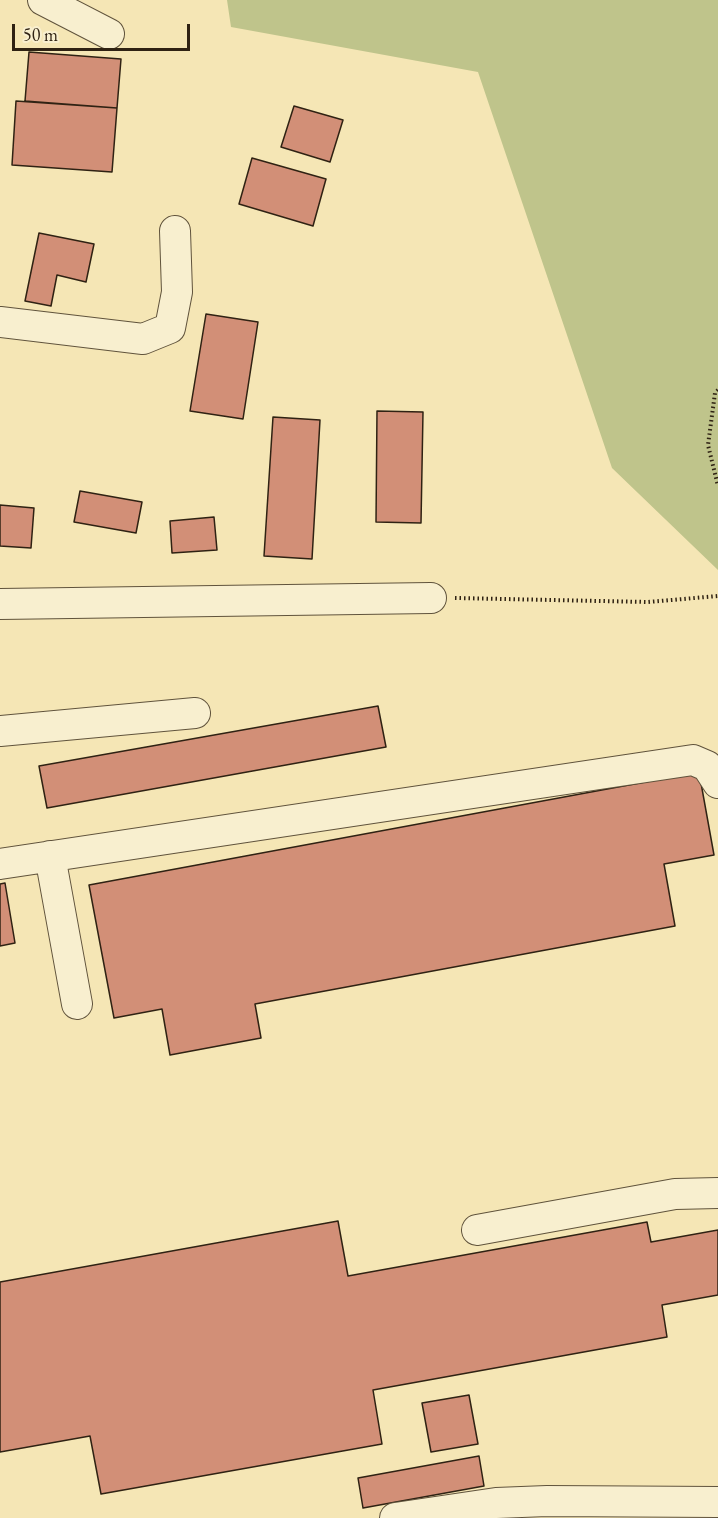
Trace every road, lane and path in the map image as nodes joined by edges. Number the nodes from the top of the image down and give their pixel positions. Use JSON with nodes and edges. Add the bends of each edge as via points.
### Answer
{"nodes":[{"id":1,"x":43,"y":0,"type":"edge"},
{"id":2,"x":109,"y":34,"type":"dead end"},
{"id":3,"x":175,"y":231,"type":"dead end"},
{"id":4,"x":0,"y":322,"type":"edge"},
{"id":5,"x":718,"y":390,"type":"edge"},
{"id":6,"x":718,"y":486,"type":"edge"},
{"id":7,"x":718,"y":596,"type":"edge"},
{"id":8,"x":431,"y":598,"type":"joint"},
{"id":9,"x":0,"y":604,"type":"edge"},
{"id":10,"x":195,"y":713,"type":"dead end"},
{"id":11,"x":0,"y":731,"type":"edge"},
{"id":12,"x":718,"y":783,"type":"edge"},
{"id":13,"x":50,"y":856,"type":"junction"},
{"id":14,"x":0,"y":864,"type":"edge"},
{"id":15,"x":77,"y":1004,"type":"dead end"},
{"id":16,"x":718,"y":1193,"type":"edge"},
{"id":17,"x":477,"y":1230,"type":"dead end"},
{"id":18,"x":718,"y":1502,"type":"edge"},
{"id":19,"x":395,"y":1518,"type":"edge"}],
"edges":[{"from":1,"to":2,"type":"street"},
{"from":3,"to":4,"type":"street","via":[[177,292],[170,328],[143,339]]},
{"from":5,"to":6,"type":"path","via":[[708,445]]},
{"from":7,"to":8,"type":"path","via":[[648,602]]},
{"from":8,"to":9,"type":"street"},
{"from":10,"to":11,"type":"street"},
{"from":12,"to":13,"type":"street","via":[[706,766],[693,760]]},
{"from":13,"to":14,"type":"street"},
{"from":13,"to":15,"type":"street"},
{"from":16,"to":17,"type":"street","via":[[675,1194]]},
{"from":18,"to":19,"type":"street","via":[[496,1503]]}]}
